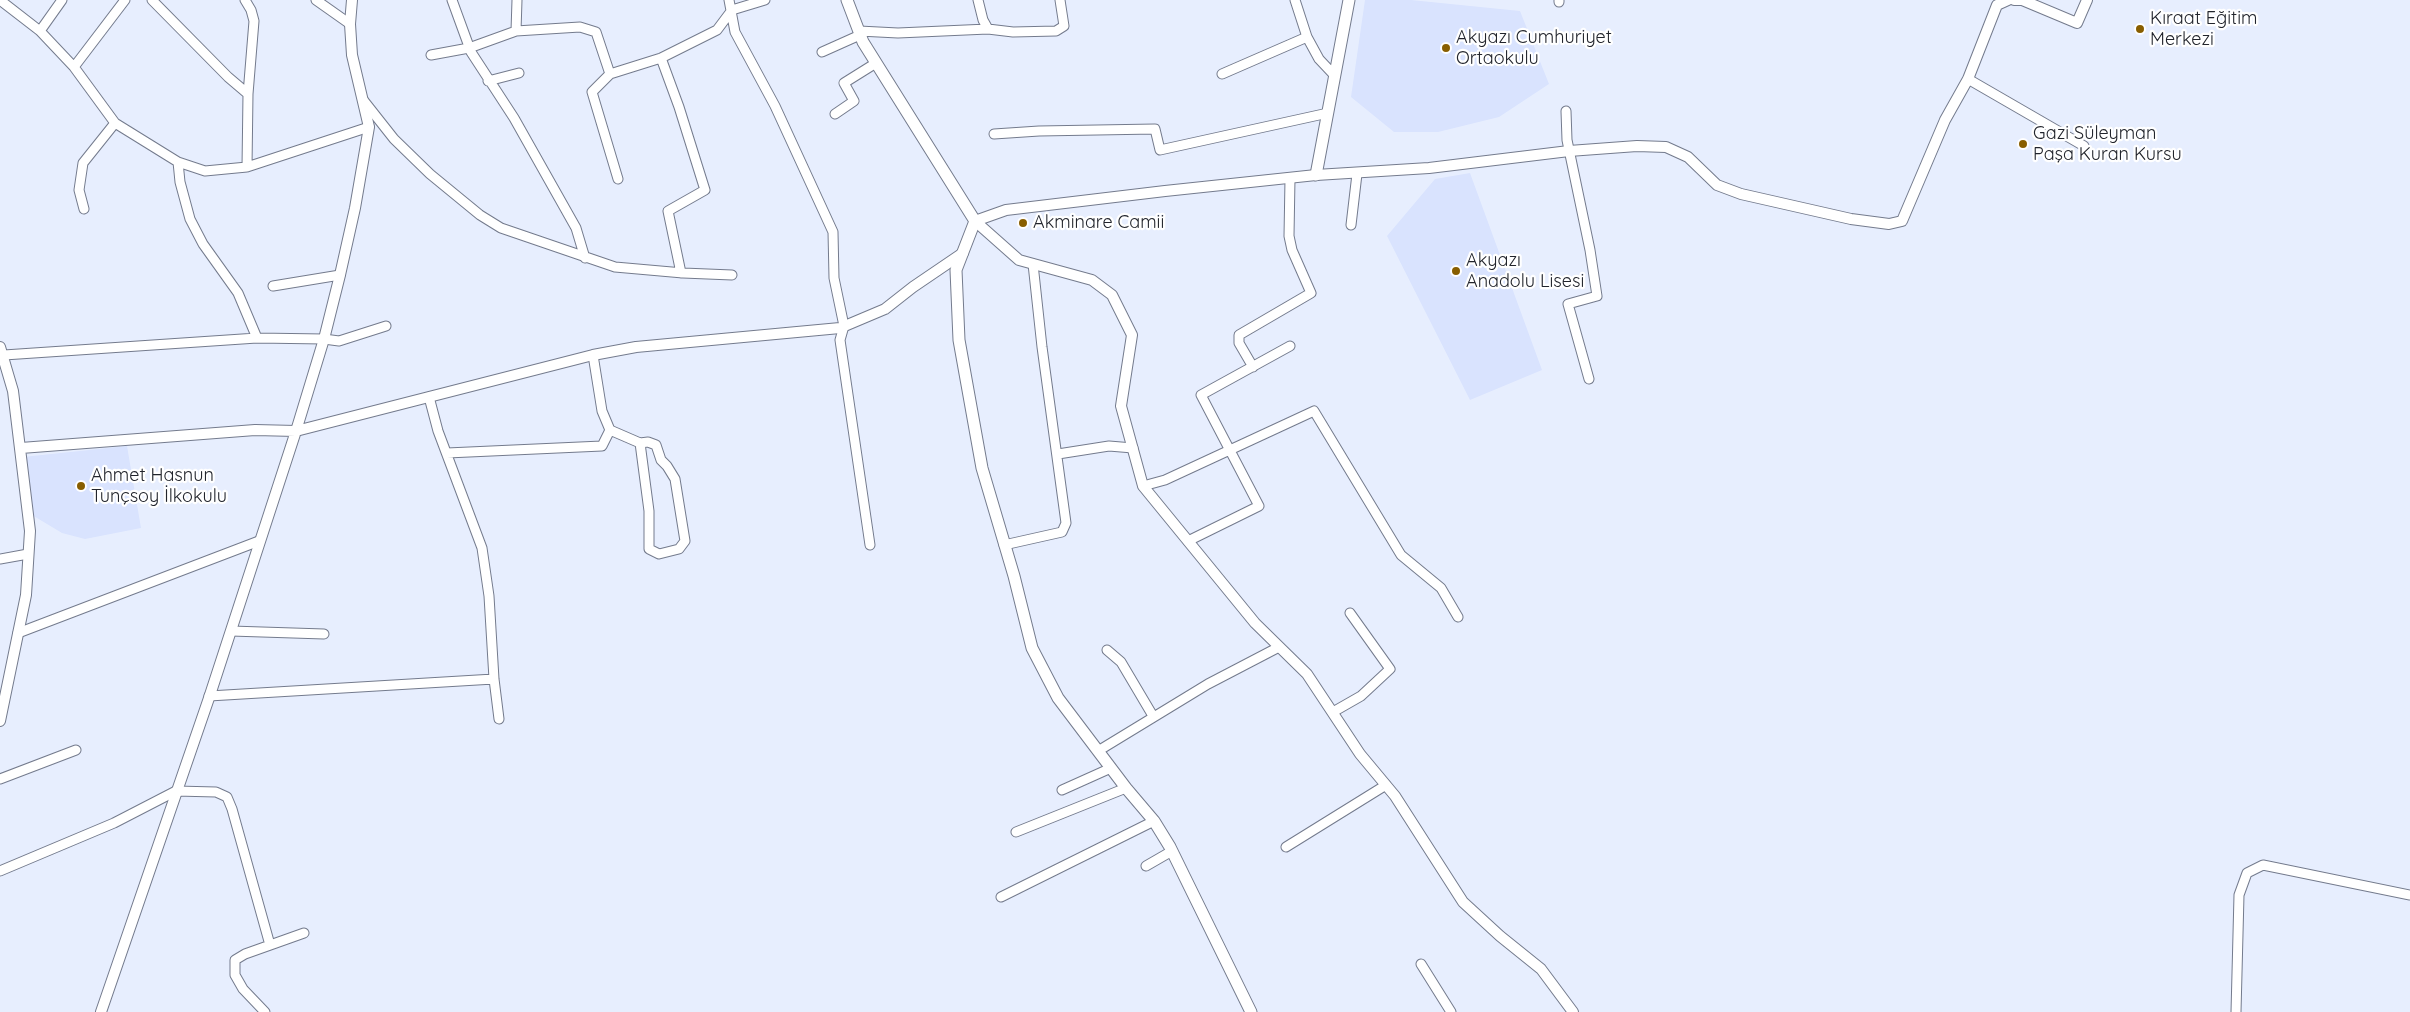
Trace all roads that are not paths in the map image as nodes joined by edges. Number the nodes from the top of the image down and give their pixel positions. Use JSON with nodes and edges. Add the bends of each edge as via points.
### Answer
{"nodes":[{"id":1,"x":0,"y":0,"type":"edge"},
{"id":2,"x":62,"y":0,"type":"edge"},
{"id":3,"x":125,"y":0,"type":"edge"},
{"id":4,"x":152,"y":0,"type":"edge"},
{"id":5,"x":245,"y":0,"type":"edge"},
{"id":6,"x":316,"y":0,"type":"edge"},
{"id":7,"x":352,"y":0,"type":"edge"},
{"id":8,"x":452,"y":0,"type":"edge"},
{"id":9,"x":517,"y":0,"type":"edge"},
{"id":10,"x":729,"y":0,"type":"edge"},
{"id":11,"x":765,"y":0,"type":"edge"},
{"id":12,"x":847,"y":0,"type":"edge"},
{"id":13,"x":978,"y":0,"type":"edge"},
{"id":14,"x":1060,"y":0,"type":"edge"},
{"id":15,"x":1295,"y":0,"type":"edge"},
{"id":16,"x":1349,"y":0,"type":"edge"},
{"id":17,"x":2008,"y":0,"type":"edge"},
{"id":18,"x":2014,"y":0,"type":"edge"},
{"id":19,"x":2087,"y":0,"type":"edge"},
{"id":20,"x":732,"y":10,"type":"junction"},
{"id":21,"x":350,"y":24,"type":"junction"},
{"id":22,"x":988,"y":29,"type":"junction"},
{"id":23,"x":40,"y":31,"type":"junction"},
{"id":24,"x":516,"y":31,"type":"junction"},
{"id":25,"x":859,"y":33,"type":"junction"},
{"id":26,"x":1307,"y":37,"type":"junction"},
{"id":27,"x":469,"y":48,"type":"junction"},
{"id":28,"x":822,"y":52,"type":"dead end"},
{"id":29,"x":431,"y":55,"type":"dead end"},
{"id":30,"x":661,"y":58,"type":"junction"},
{"id":31,"x":876,"y":63,"type":"junction"},
{"id":32,"x":74,"y":67,"type":"junction"},
{"id":33,"x":519,"y":72,"type":"dead end"},
{"id":34,"x":610,"y":74,"type":"junction"},
{"id":35,"x":1222,"y":74,"type":"dead end"},
{"id":36,"x":1335,"y":76,"type":"junction"},
{"id":37,"x":1968,"y":79,"type":"junction"},
{"id":38,"x":488,"y":81,"type":"junction"},
{"id":39,"x":248,"y":94,"type":"junction"},
{"id":40,"x":364,"y":101,"type":"junction"},
{"id":41,"x":1566,"y":111,"type":"dead end"},
{"id":42,"x":1328,"y":113,"type":"junction"},
{"id":43,"x":835,"y":114,"type":"dead end"},
{"id":44,"x":115,"y":123,"type":"junction"},
{"id":45,"x":369,"y":127,"type":"junction"},
{"id":46,"x":994,"y":134,"type":"dead end"},
{"id":47,"x":2084,"y":146,"type":"dead end"},
{"id":48,"x":1569,"y":151,"type":"junction"},
{"id":49,"x":178,"y":162,"type":"junction"},
{"id":50,"x":247,"y":167,"type":"junction"},
{"id":51,"x":1357,"y":174,"type":"junction"},
{"id":52,"x":1316,"y":175,"type":"junction"},
{"id":53,"x":618,"y":179,"type":"dead end"},
{"id":54,"x":1290,"y":179,"type":"junction"},
{"id":55,"x":84,"y":209,"type":"dead end"},
{"id":56,"x":975,"y":221,"type":"junction"},
{"id":57,"x":1351,"y":225,"type":"dead end"},
{"id":58,"x":963,"y":253,"type":"junction"},
{"id":59,"x":585,"y":258,"type":"junction"},
{"id":60,"x":1033,"y":264,"type":"junction"},
{"id":61,"x":681,"y":273,"type":"junction"},
{"id":62,"x":732,"y":275,"type":"dead end"},
{"id":63,"x":340,"y":276,"type":"junction"},
{"id":64,"x":273,"y":286,"type":"dead end"},
{"id":65,"x":386,"y":326,"type":"dead end"},
{"id":66,"x":844,"y":326,"type":"junction"},
{"id":67,"x":256,"y":338,"type":"junction"},
{"id":68,"x":324,"y":339,"type":"junction"},
{"id":69,"x":1290,"y":346,"type":"dead end"},
{"id":70,"x":2,"y":351,"type":"edge"},
{"id":71,"x":593,"y":355,"type":"junction"},
{"id":72,"x":1254,"y":367,"type":"junction"},
{"id":73,"x":1589,"y":379,"type":"dead end"},
{"id":74,"x":429,"y":397,"type":"junction"},
{"id":75,"x":610,"y":430,"type":"junction"},
{"id":76,"x":296,"y":431,"type":"junction"},
{"id":77,"x":640,"y":443,"type":"junction"},
{"id":78,"x":21,"y":448,"type":"junction"},
{"id":79,"x":1133,"y":448,"type":"junction"},
{"id":80,"x":1229,"y":450,"type":"junction"},
{"id":81,"x":447,"y":453,"type":"junction"},
{"id":82,"x":1058,"y":454,"type":"junction"},
{"id":83,"x":1143,"y":486,"type":"junction"},
{"id":84,"x":259,"y":541,"type":"junction"},
{"id":85,"x":1188,"y":541,"type":"junction"},
{"id":86,"x":870,"y":545,"type":"dead end"},
{"id":87,"x":1004,"y":545,"type":"junction"},
{"id":88,"x":28,"y":554,"type":"junction"},
{"id":89,"x":0,"y":559,"type":"edge"},
{"id":90,"x":1350,"y":613,"type":"dead end"},
{"id":91,"x":1458,"y":617,"type":"dead end"},
{"id":92,"x":231,"y":630,"type":"junction"},
{"id":93,"x":18,"y":633,"type":"junction"},
{"id":94,"x":324,"y":634,"type":"dead end"},
{"id":95,"x":1279,"y":647,"type":"junction"},
{"id":96,"x":1107,"y":650,"type":"dead end"},
{"id":97,"x":494,"y":679,"type":"junction"},
{"id":98,"x":4,"y":682,"type":"edge"},
{"id":99,"x":209,"y":696,"type":"junction"},
{"id":100,"x":1332,"y":712,"type":"junction"},
{"id":101,"x":1153,"y":716,"type":"junction"},
{"id":102,"x":499,"y":719,"type":"dead end"},
{"id":103,"x":0,"y":721,"type":"edge"},
{"id":104,"x":76,"y":750,"type":"dead end"},
{"id":105,"x":1098,"y":751,"type":"junction"},
{"id":106,"x":1111,"y":768,"type":"junction"},
{"id":107,"x":0,"y":779,"type":"edge"},
{"id":108,"x":1386,"y":785,"type":"junction"},
{"id":109,"x":1126,"y":788,"type":"junction"},
{"id":110,"x":1062,"y":790,"type":"dead end"},
{"id":111,"x":176,"y":791,"type":"junction"},
{"id":112,"x":1154,"y":821,"type":"junction"},
{"id":113,"x":1016,"y":832,"type":"dead end"},
{"id":114,"x":1286,"y":847,"type":"dead end"},
{"id":115,"x":1172,"y":851,"type":"junction"},
{"id":116,"x":1146,"y":866,"type":"dead end"},
{"id":117,"x":0,"y":871,"type":"edge"},
{"id":118,"x":2410,"y":895,"type":"edge"},
{"id":119,"x":1001,"y":897,"type":"dead end"},
{"id":120,"x":304,"y":933,"type":"dead end"},
{"id":121,"x":270,"y":945,"type":"junction"},
{"id":122,"x":1421,"y":964,"type":"dead end"},
{"id":123,"x":101,"y":1012,"type":"edge"},
{"id":124,"x":265,"y":1012,"type":"edge"},
{"id":125,"x":1251,"y":1012,"type":"edge"},
{"id":126,"x":1451,"y":1012,"type":"edge"},
{"id":127,"x":1573,"y":1012,"type":"edge"},
{"id":128,"x":2236,"y":1012,"type":"edge"}],
"edges":[{"from":1,"to":23,"type":"street"},
{"from":2,"to":23,"type":"street"},
{"from":3,"to":32,"type":"street"},
{"from":4,"to":39,"type":"street"},
{"from":5,"to":39,"type":"street","via":[[254,21]]},
{"from":6,"to":21,"type":"street"},
{"from":7,"to":21,"type":"street"},
{"from":8,"to":27,"type":"street"},
{"from":9,"to":24,"type":"street"},
{"from":10,"to":20,"type":"street"},
{"from":11,"to":20,"type":"street"},
{"from":12,"to":25,"type":"main road"},
{"from":13,"to":22,"type":"street"},
{"from":14,"to":22,"type":"street","via":[[1064,26],[1056,31]]},
{"from":15,"to":26,"type":"street"},
{"from":16,"to":36,"type":"main road"},
{"from":17,"to":37,"type":"street","via":[[1997,5]]},
{"from":18,"to":19,"type":"street","via":[[2022,0],[2077,23]]},
{"from":20,"to":30,"type":"street","via":[[717,30]]},
{"from":20,"to":66,"type":"street","via":[[735,32],[775,106],[833,232],[834,278]]},
{"from":21,"to":40,"type":"street","via":[[352,55]]},
{"from":22,"to":25,"type":"street"},
{"from":23,"to":32,"type":"street"},
{"from":24,"to":27,"type":"street"},
{"from":24,"to":34,"type":"street","via":[[580,27],[596,32]]},
{"from":25,"to":28,"type":"street"},
{"from":25,"to":31,"type":"main road"},
{"from":26,"to":35,"type":"street"},
{"from":26,"to":36,"type":"street","via":[[1319,59]]},
{"from":27,"to":29,"type":"street"},
{"from":27,"to":38,"type":"street"},
{"from":30,"to":34,"type":"street"},
{"from":30,"to":61,"type":"street","via":[[705,190],[668,211]]},
{"from":31,"to":43,"type":"street","via":[[844,83],[854,101]]},
{"from":31,"to":56,"type":"main road"},
{"from":32,"to":44,"type":"street"},
{"from":33,"to":38,"type":"street"},
{"from":34,"to":53,"type":"street","via":[[592,92]]},
{"from":36,"to":42,"type":"main road"},
{"from":37,"to":47,"type":"street"},
{"from":37,"to":48,"type":"street","via":[[1945,120],[1902,221],[1889,224],[1851,219],[1741,194],[1717,185],[1688,157],[1666,147]]},
{"from":38,"to":59,"type":"street","via":[[514,118],[576,228]]},
{"from":39,"to":50,"type":"street"},
{"from":40,"to":45,"type":"street"},
{"from":40,"to":59,"type":"street","via":[[394,139],[480,215],[501,228]]},
{"from":41,"to":48,"type":"street"},
{"from":42,"to":46,"type":"street","via":[[1160,150],[1154,129]]},
{"from":42,"to":52,"type":"main road"},
{"from":44,"to":49,"type":"street"},
{"from":44,"to":55,"type":"street","via":[[83,163],[79,190]]},
{"from":45,"to":50,"type":"street"},
{"from":45,"to":63,"type":"street"},
{"from":48,"to":51,"type":"street"},
{"from":48,"to":73,"type":"street","via":[[1597,296],[1568,304]]},
{"from":49,"to":50,"type":"street","via":[[205,171]]},
{"from":49,"to":67,"type":"street","via":[[190,219],[203,244],[238,293]]},
{"from":51,"to":52,"type":"street"},
{"from":51,"to":57,"type":"street"},
{"from":52,"to":54,"type":"street"},
{"from":54,"to":56,"type":"street","via":[[1006,210]]},
{"from":54,"to":72,"type":"street","via":[[1289,236],[1311,293],[1239,335],[1238,343]]},
{"from":56,"to":58,"type":"main road"},
{"from":56,"to":60,"type":"street","via":[[1019,260]]},
{"from":58,"to":66,"type":"street","via":[[885,309]]},
{"from":58,"to":87,"type":"main road","via":[[956,270],[959,340],[982,468]]},
{"from":59,"to":61,"type":"street","via":[[615,267]]},
{"from":60,"to":79,"type":"street","via":[[1092,280],[1112,295],[1132,335],[1122,406]]},
{"from":60,"to":82,"type":"street"},
{"from":61,"to":62,"type":"street"},
{"from":63,"to":64,"type":"street"},
{"from":63,"to":68,"type":"street"},
{"from":65,"to":68,"type":"street","via":[[339,341]]},
{"from":66,"to":71,"type":"street","via":[[636,347]]},
{"from":66,"to":86,"type":"street","via":[[840,340]]},
{"from":67,"to":68,"type":"street"},
{"from":67,"to":70,"type":"street"},
{"from":68,"to":76,"type":"street"},
{"from":69,"to":72,"type":"street"},
{"from":70,"to":78,"type":"street"},
{"from":71,"to":74,"type":"street"},
{"from":71,"to":75,"type":"street","via":[[602,411]]},
{"from":72,"to":80,"type":"street","via":[[1201,395]]},
{"from":74,"to":76,"type":"street"},
{"from":74,"to":81,"type":"street"},
{"from":75,"to":77,"type":"street"},
{"from":75,"to":81,"type":"street","via":[[602,446]]},
{"from":76,"to":78,"type":"street","via":[[256,430]]},
{"from":76,"to":84,"type":"street"},
{"from":77,"to":77,"type":"street","via":[[649,511],[648,549],[658,554],[679,549],[685,541],[675,479],[661,460],[656,445]]},
{"from":78,"to":88,"type":"street","via":[[30,531]]},
{"from":79,"to":82,"type":"street","via":[[1109,446]]},
{"from":79,"to":83,"type":"street"},
{"from":80,"to":83,"type":"street","via":[[1165,480]]},
{"from":80,"to":85,"type":"street","via":[[1259,506]]},
{"from":80,"to":91,"type":"street","via":[[1314,412],[1400,555],[1441,588]]},
{"from":81,"to":97,"type":"street","via":[[482,548],[489,596]]},
{"from":82,"to":87,"type":"street","via":[[1066,523],[1062,532]]},
{"from":83,"to":85,"type":"street"},
{"from":84,"to":92,"type":"street"},
{"from":84,"to":93,"type":"street"},
{"from":85,"to":95,"type":"street","via":[[1255,623]]},
{"from":87,"to":105,"type":"main road","via":[[1032,648],[1058,698]]},
{"from":88,"to":89,"type":"street"},
{"from":88,"to":93,"type":"street","via":[[26,595]]},
{"from":90,"to":100,"type":"street","via":[[1390,669],[1361,696]]},
{"from":92,"to":94,"type":"street"},
{"from":92,"to":99,"type":"street"},
{"from":93,"to":98,"type":"street"},
{"from":95,"to":100,"type":"street","via":[[1307,674]]},
{"from":95,"to":101,"type":"street"},
{"from":96,"to":101,"type":"street","via":[[1121,662]]},
{"from":97,"to":99,"type":"street"},
{"from":97,"to":102,"type":"street"},
{"from":98,"to":103,"type":"street"},
{"from":99,"to":111,"type":"street"},
{"from":100,"to":108,"type":"street"},
{"from":101,"to":105,"type":"street"},
{"from":104,"to":107,"type":"street"},
{"from":105,"to":106,"type":"main road"},
{"from":106,"to":109,"type":"main road"},
{"from":106,"to":110,"type":"street"},
{"from":108,"to":114,"type":"street"},
{"from":108,"to":127,"type":"street","via":[[1463,902],[1541,969]]},
{"from":109,"to":112,"type":"main road"},
{"from":109,"to":113,"type":"street"},
{"from":111,"to":117,"type":"street","via":[[114,823]]},
{"from":111,"to":121,"type":"street","via":[[216,792],[227,797]]},
{"from":111,"to":123,"type":"street"},
{"from":112,"to":115,"type":"main road"},
{"from":112,"to":119,"type":"street"},
{"from":115,"to":116,"type":"street"},
{"from":115,"to":125,"type":"main road"},
{"from":118,"to":128,"type":"street","via":[[2264,865],[2247,873],[2239,895]]},
{"from":120,"to":121,"type":"street"},
{"from":121,"to":124,"type":"street","via":[[235,960],[236,974],[243,989]]},
{"from":122,"to":126,"type":"street"}]}
